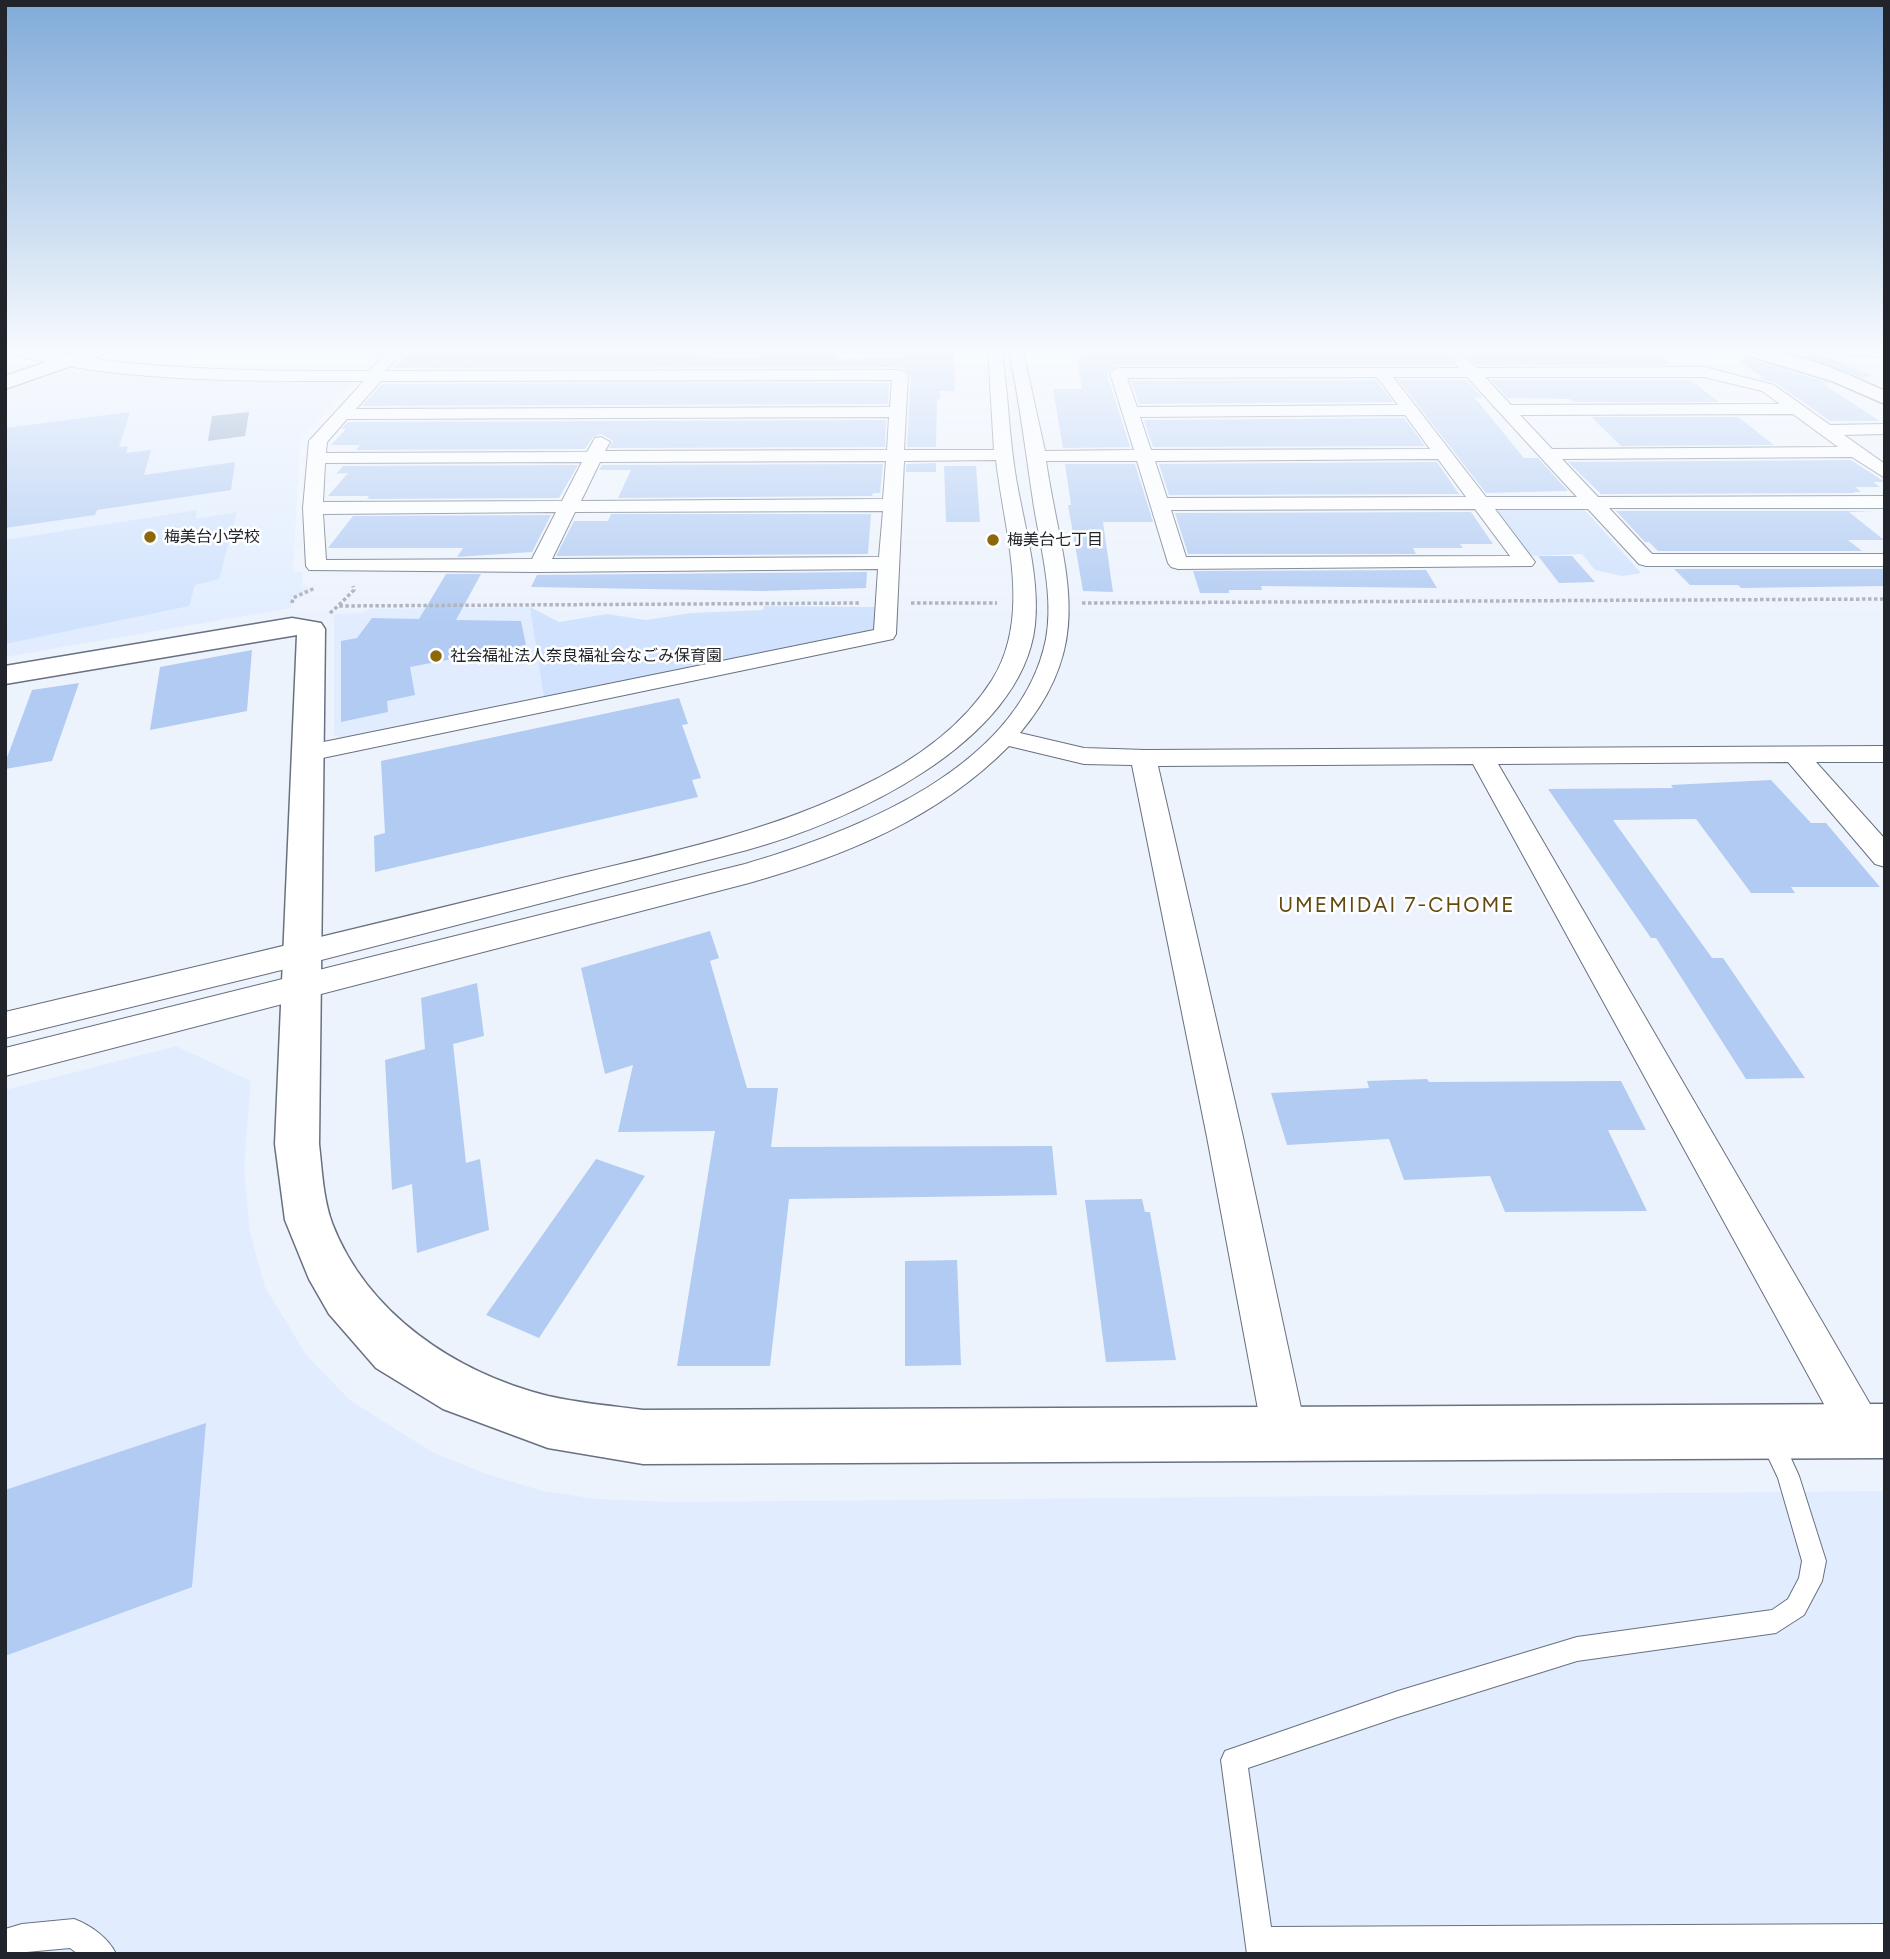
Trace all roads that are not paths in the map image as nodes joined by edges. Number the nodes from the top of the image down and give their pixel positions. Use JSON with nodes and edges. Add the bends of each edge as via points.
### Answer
{"nodes":[{"id":1,"x":318,"y":442,"type":"edge"},
{"id":2,"x":601,"y":442,"type":"edge"},
{"id":3,"x":895,"y":442,"type":"edge"},
{"id":4,"x":1003,"y":442,"type":"edge"},
{"id":5,"x":1033,"y":442,"type":"edge"},
{"id":6,"x":1141,"y":442,"type":"edge"},
{"id":7,"x":1435,"y":442,"type":"edge"},
{"id":8,"x":1534,"y":442,"type":"edge"},
{"id":9,"x":1843,"y":442,"type":"edge"},
{"id":10,"x":1855,"y":452,"type":"junction"},
{"id":11,"x":1444,"y":454,"type":"junction"},
{"id":12,"x":1545,"y":454,"type":"junction"},
{"id":13,"x":894,"y":455,"type":"junction"},
{"id":14,"x":1004,"y":455,"type":"junction"},
{"id":15,"x":1144,"y":455,"type":"junction"},
{"id":16,"x":594,"y":456,"type":"junction"},
{"id":17,"x":1036,"y":456,"type":"junction"},
{"id":18,"x":317,"y":458,"type":"junction"},
{"id":19,"x":1885,"y":473,"type":"edge"},
{"id":20,"x":1885,"y":502,"type":"edge"},
{"id":21,"x":1590,"y":503,"type":"junction"},
{"id":22,"x":1160,"y":504,"type":"junction"},
{"id":23,"x":1481,"y":504,"type":"junction"},
{"id":24,"x":892,"y":505,"type":"junction"},
{"id":25,"x":568,"y":507,"type":"junction"},
{"id":26,"x":313,"y":508,"type":"junction"},
{"id":27,"x":1885,"y":560,"type":"edge"},
{"id":28,"x":890,"y":563,"type":"junction"},
{"id":29,"x":538,"y":566,"type":"junction"},
{"id":30,"x":5,"y":675,"type":"edge"},
{"id":31,"x":1003,"y":737,"type":"junction"},
{"id":32,"x":308,"y":753,"type":"junction"},
{"id":33,"x":1885,"y":754,"type":"edge"},
{"id":34,"x":1795,"y":755,"type":"junction"},
{"id":35,"x":1481,"y":756,"type":"junction"},
{"id":36,"x":1145,"y":758,"type":"junction"},
{"id":37,"x":1885,"y":857,"type":"edge"},
{"id":38,"x":302,"y":971,"type":"junction"},
{"id":39,"x":5,"y":1025,"type":"edge"},
{"id":40,"x":5,"y":1062,"type":"edge"},
{"id":41,"x":1873,"y":1431,"type":"edge"},
{"id":42,"x":1767,"y":1432,"type":"junction"},
{"id":43,"x":1285,"y":1436,"type":"junction"},
{"id":44,"x":1885,"y":1938,"type":"edge"},
{"id":45,"x":5,"y":1943,"type":"edge"},
{"id":46,"x":1260,"y":1947,"type":"edge"},
{"id":47,"x":102,"y":1954,"type":"edge"}],
"edges":[{"from":1,"to":18,"type":"street"},
{"from":2,"to":16,"type":"street"},
{"from":3,"to":13,"type":"street"},
{"from":4,"to":14,"type":"street"},
{"from":5,"to":17,"type":"street"},
{"from":6,"to":15,"type":"street"},
{"from":7,"to":11,"type":"street"},
{"from":8,"to":12,"type":"street"},
{"from":9,"to":10,"type":"street"},
{"from":10,"to":12,"type":"street"},
{"from":10,"to":19,"type":"street"},
{"from":11,"to":15,"type":"street"},
{"from":11,"to":23,"type":"street"},
{"from":12,"to":21,"type":"street"},
{"from":13,"to":14,"type":"street"},
{"from":13,"to":16,"type":"street"},
{"from":13,"to":24,"type":"street"},
{"from":14,"to":38,"type":"street","via":[[1024,602],[1021,641],[987,704],[920,764],[850,804],[784,830]]},
{"from":15,"to":17,"type":"street"},
{"from":15,"to":22,"type":"street"},
{"from":16,"to":18,"type":"street"},
{"from":16,"to":25,"type":"street"},
{"from":17,"to":31,"type":"street","via":[[1058,603],[1058,639],[1030,708]]},
{"from":18,"to":26,"type":"street"},
{"from":20,"to":21,"type":"street"},
{"from":21,"to":23,"type":"street"},
{"from":21,"to":27,"type":"street","via":[[1646,560]]},
{"from":22,"to":23,"type":"street"},
{"from":22,"to":23,"type":"street","via":[[1178,563],[1525,562]]},
{"from":24,"to":25,"type":"street"},
{"from":24,"to":28,"type":"street"},
{"from":25,"to":26,"type":"street"},
{"from":25,"to":29,"type":"street"},
{"from":26,"to":29,"type":"street","via":[[316,566]]},
{"from":28,"to":29,"type":"street"},
{"from":28,"to":32,"type":"street","via":[[885,634]]},
{"from":30,"to":32,"type":"street","via":[[292,626],[312,629]]},
{"from":31,"to":36,"type":"street","via":[[1084,756]]},
{"from":31,"to":38,"type":"street","via":[[965,773],[906,812],[826,849],[749,873]]},
{"from":32,"to":38,"type":"street"},
{"from":33,"to":34,"type":"street"},
{"from":34,"to":35,"type":"street"},
{"from":34,"to":37,"type":"street"},
{"from":35,"to":36,"type":"street"},
{"from":35,"to":41,"type":"street"},
{"from":36,"to":43,"type":"street"},
{"from":38,"to":39,"type":"street"},
{"from":38,"to":40,"type":"street"},
{"from":38,"to":43,"type":"street","via":[[298,1144],[308,1220],[346,1298],[394,1350],[461,1391],[548,1422],[643,1437]]},
{"from":41,"to":42,"type":"street"},
{"from":42,"to":43,"type":"street"},
{"from":42,"to":46,"type":"lane","via":[[1788,1476],[1814,1561],[1810,1581],[1796,1607],[1776,1621],[1577,1649],[1234,1760]]},
{"from":44,"to":46,"type":"lane"},
{"from":45,"to":47,"type":"lane","via":[[74,1933]]}]}
